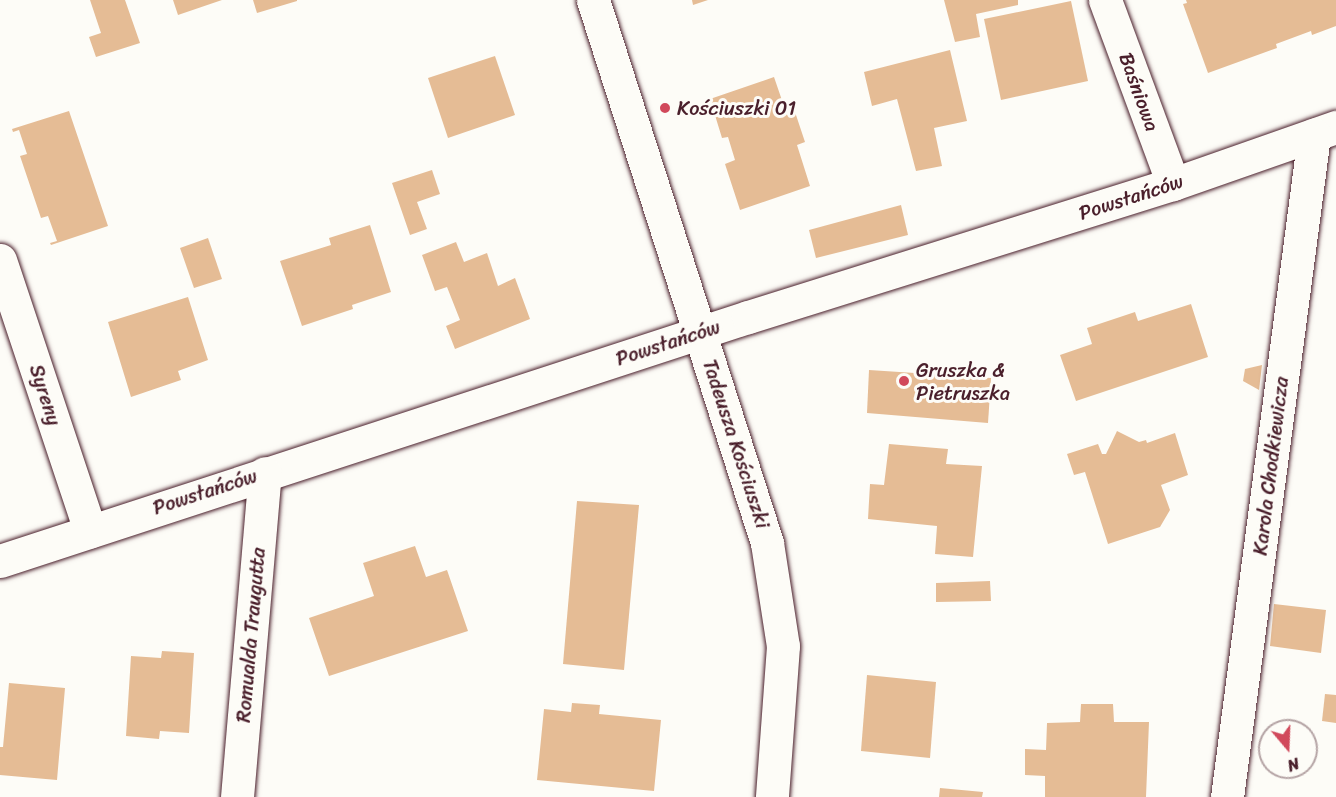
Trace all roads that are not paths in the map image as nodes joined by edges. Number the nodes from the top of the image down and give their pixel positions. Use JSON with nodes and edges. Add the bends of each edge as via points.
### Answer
{"nodes":[{"id":1,"x":593,"y":0,"type":"edge"},
{"id":2,"x":1105,"y":0,"type":"edge"},
{"id":3,"x":1325,"y":131,"type":"edge"},
{"id":4,"x":1173,"y":184,"type":"junction"},
{"id":5,"x":0,"y":260,"type":"edge"},
{"id":6,"x":700,"y":333,"type":"junction"},
{"id":7,"x":265,"y":473,"type":"junction"},
{"id":8,"x":90,"y":531,"type":"junction"},
{"id":9,"x":0,"y":561,"type":"edge"},
{"id":10,"x":237,"y":797,"type":"edge"},
{"id":11,"x":772,"y":797,"type":"edge"},
{"id":12,"x":1227,"y":797,"type":"edge"}],
"edges":[{"from":1,"to":6,"type":"street","name":"Tadeusza Kościuszki"},
{"from":2,"to":4,"type":"street","name":"Baśniowa"},
{"from":3,"to":4,"type":"street","name":"Powstańców"},
{"from":3,"to":12,"type":"street","name":"Karola Chodkiewicza"},
{"from":4,"to":6,"type":"street","name":"Powstańców"},
{"from":5,"to":8,"type":"street","name":"Syreny"},
{"from":6,"to":7,"type":"street","name":"Powstańców"},
{"from":6,"to":11,"type":"street","name":"Tadeusza Kościuszki","via":[[767,543],[783,646]]},
{"from":7,"to":8,"type":"street","name":"Powstańców"},
{"from":7,"to":10,"type":"street","name":"Romualda Traugutta"},
{"from":8,"to":9,"type":"street","name":"Powstańców"}]}
